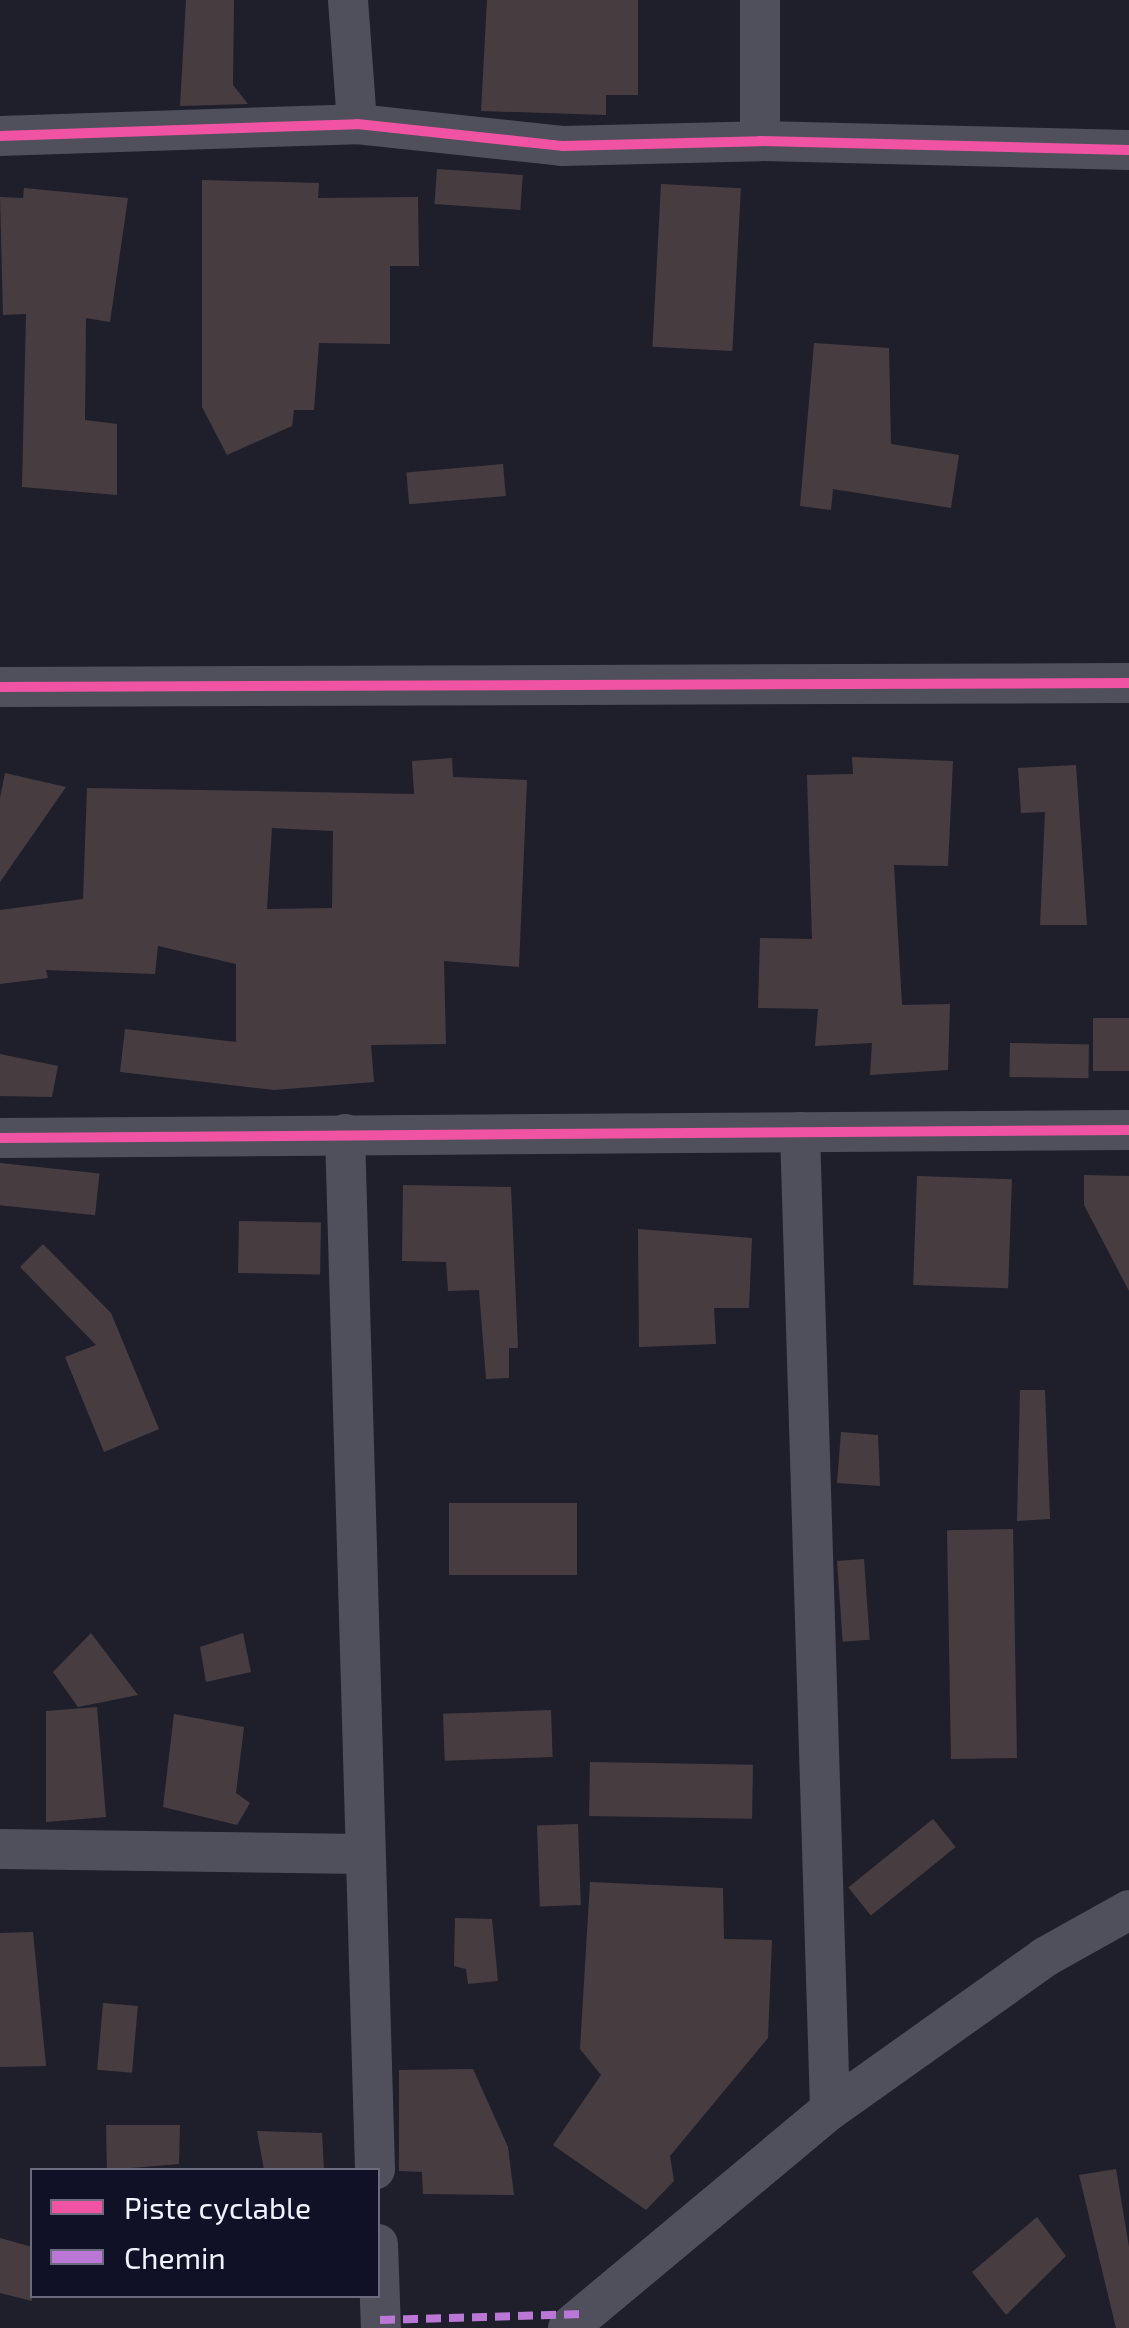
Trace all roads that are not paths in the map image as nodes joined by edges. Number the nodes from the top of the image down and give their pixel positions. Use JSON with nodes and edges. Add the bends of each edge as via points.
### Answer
{"nodes":[{"id":1,"x":348,"y":0,"type":"edge"},
{"id":2,"x":760,"y":0,"type":"edge"},
{"id":3,"x":357,"y":124,"type":"junction"},
{"id":4,"x":0,"y":136,"type":"edge"},
{"id":5,"x":760,"y":140,"type":"junction"},
{"id":6,"x":1129,"y":150,"type":"edge"},
{"id":7,"x":1129,"y":683,"type":"edge"},
{"id":8,"x":0,"y":687,"type":"edge"},
{"id":9,"x":1129,"y":1130,"type":"edge"},
{"id":10,"x":800,"y":1132,"type":"junction"},
{"id":11,"x":346,"y":1134,"type":"junction"},
{"id":12,"x":0,"y":1138,"type":"edge"},
{"id":13,"x":0,"y":1849,"type":"edge"},
{"id":14,"x":362,"y":1854,"type":"junction"},
{"id":15,"x":1129,"y":1910,"type":"edge"},
{"id":16,"x":830,"y":2110,"type":"junction"},
{"id":17,"x":375,"y":2168,"type":"edge"},
{"id":18,"x":379,"y":2298,"type":"edge"},
{"id":19,"x":380,"y":2328,"type":"edge"},
{"id":20,"x":568,"y":2328,"type":"edge"}],
"edges":[{"from":1,"to":3,"type":"street"},
{"from":2,"to":5,"type":"street"},
{"from":3,"to":4,"type":"street"},
{"from":3,"to":5,"type":"street","via":[[562,146]]},
{"from":5,"to":6,"type":"street"},
{"from":7,"to":8,"type":"street"},
{"from":9,"to":10,"type":"street"},
{"from":10,"to":11,"type":"street"},
{"from":10,"to":16,"type":"street"},
{"from":11,"to":12,"type":"street"},
{"from":11,"to":14,"type":"street"},
{"from":13,"to":14,"type":"street"},
{"from":14,"to":17,"type":"street"},
{"from":15,"to":16,"type":"street","via":[[1046,1957]]},
{"from":16,"to":20,"type":"street"},
{"from":18,"to":19,"type":"street"}]}
